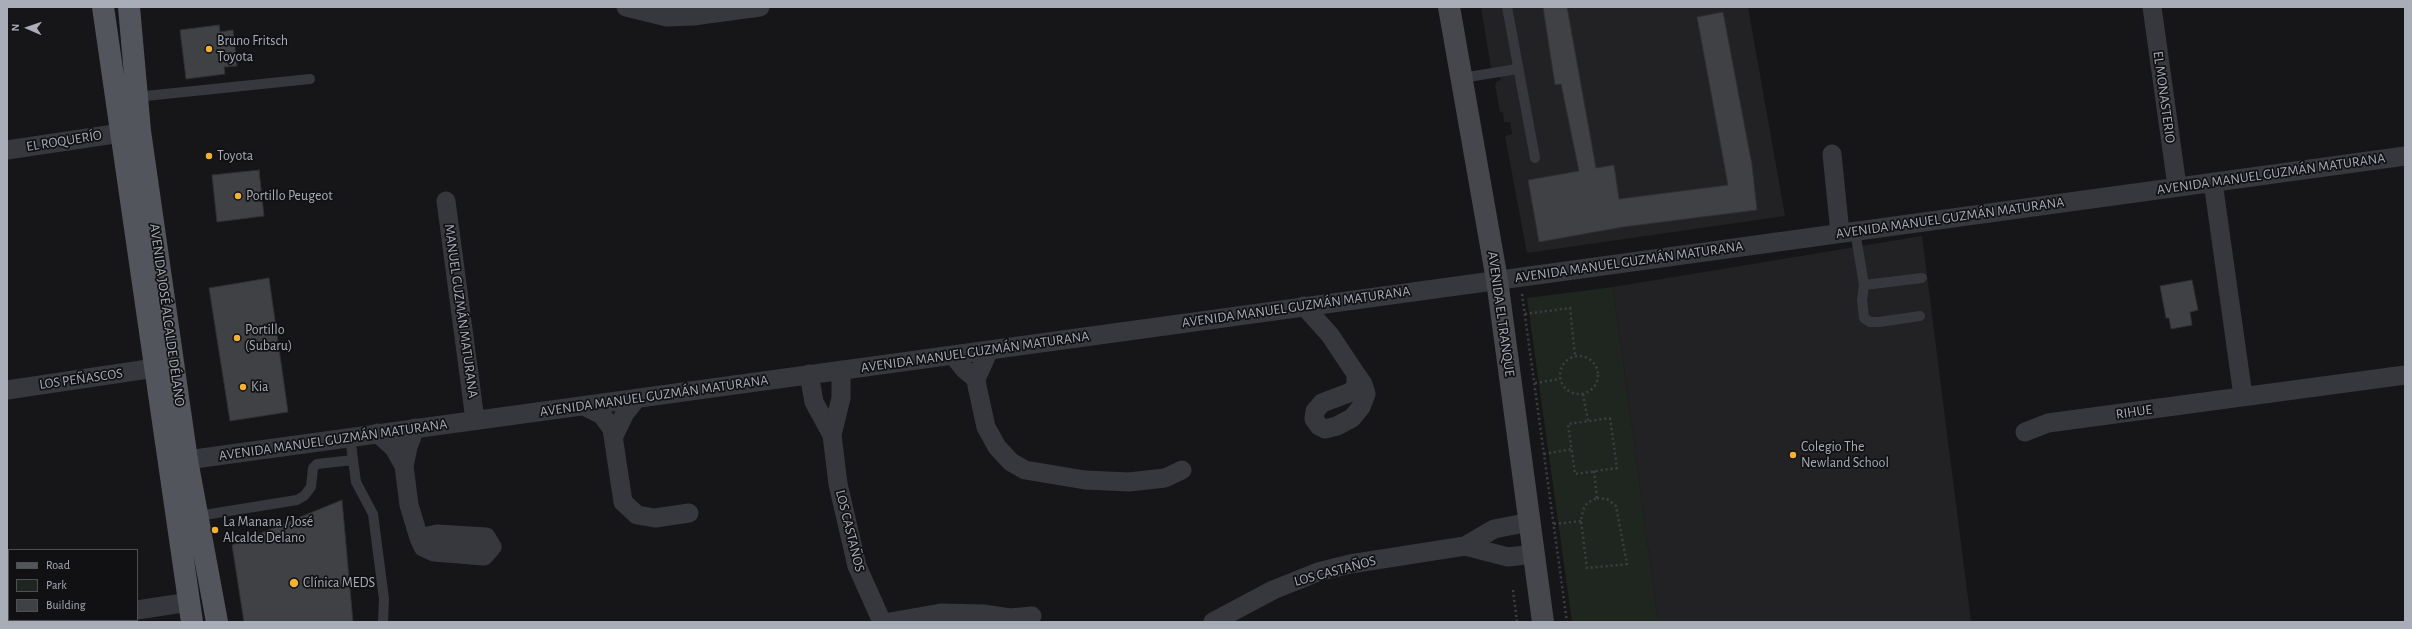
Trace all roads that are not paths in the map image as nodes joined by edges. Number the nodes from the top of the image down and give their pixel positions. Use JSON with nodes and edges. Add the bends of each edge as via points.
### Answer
{"nodes":[{"id":1,"x":103,"y":7,"type":"edge"},
{"id":2,"x":129,"y":7,"type":"edge"},
{"id":3,"x":626,"y":7,"type":"edge"},
{"id":4,"x":760,"y":7,"type":"edge"},
{"id":5,"x":1449,"y":7,"type":"edge"},
{"id":6,"x":1507,"y":7,"type":"edge"},
{"id":7,"x":2152,"y":7,"type":"edge"},
{"id":8,"x":1517,"y":69,"type":"junction"},
{"id":9,"x":1462,"y":78,"type":"junction"},
{"id":10,"x":310,"y":79,"type":"dead end"},
{"id":11,"x":136,"y":97,"type":"junction"},
{"id":12,"x":121,"y":133,"type":"junction"},
{"id":13,"x":7,"y":150,"type":"edge"},
{"id":14,"x":1832,"y":154,"type":"dead end"},
{"id":15,"x":2405,"y":156,"type":"edge"},
{"id":16,"x":1535,"y":158,"type":"dead end"},
{"id":17,"x":2213,"y":182,"type":"junction"},
{"id":18,"x":2177,"y":186,"type":"junction"},
{"id":19,"x":446,"y":201,"type":"dead end"},
{"id":20,"x":1848,"y":232,"type":"junction"},
{"id":21,"x":1922,"y":278,"type":"dead end"},
{"id":22,"x":1497,"y":280,"type":"junction"},
{"id":23,"x":1864,"y":286,"type":"junction"},
{"id":24,"x":1335,"y":302,"type":"junction"},
{"id":25,"x":1304,"y":306,"type":"junction"},
{"id":26,"x":1920,"y":316,"type":"dead end"},
{"id":27,"x":1330,"y":335,"type":"junction"},
{"id":28,"x":989,"y":350,"type":"junction"},
{"id":29,"x":953,"y":355,"type":"junction"},
{"id":30,"x":155,"y":368,"type":"junction"},
{"id":31,"x":841,"y":370,"type":"junction"},
{"id":32,"x":809,"y":374,"type":"junction"},
{"id":33,"x":1356,"y":374,"type":"dead end"},
{"id":34,"x":2405,"y":375,"type":"edge"},
{"id":35,"x":976,"y":379,"type":"junction"},
{"id":36,"x":7,"y":390,"type":"edge"},
{"id":37,"x":2244,"y":396,"type":"junction"},
{"id":38,"x":637,"y":398,"type":"junction"},
{"id":39,"x":584,"y":406,"type":"junction"},
{"id":40,"x":475,"y":420,"type":"junction"},
{"id":41,"x":415,"y":428,"type":"junction"},
{"id":42,"x":2026,"y":432,"type":"dead end"},
{"id":43,"x":378,"y":434,"type":"junction"},
{"id":44,"x":832,"y":435,"type":"junction"},
{"id":45,"x":614,"y":436,"type":"junction"},
{"id":46,"x":350,"y":437,"type":"junction"},
{"id":47,"x":187,"y":460,"type":"junction"},
{"id":48,"x":353,"y":460,"type":"junction"},
{"id":49,"x":404,"y":466,"type":"junction"},
{"id":50,"x":1182,"y":470,"type":"dead end"},
{"id":51,"x":689,"y":513,"type":"dead end"},
{"id":52,"x":198,"y":516,"type":"junction"},
{"id":53,"x":1530,"y":522,"type":"junction"},
{"id":54,"x":419,"y":538,"type":"dead end"},
{"id":55,"x":1465,"y":546,"type":"junction"},
{"id":56,"x":1534,"y":554,"type":"junction"},
{"id":57,"x":138,"y":610,"type":"edge"},
{"id":58,"x":190,"y":612,"type":"edge"},
{"id":59,"x":1032,"y":616,"type":"dead end"},
{"id":60,"x":217,"y":622,"type":"edge"},
{"id":61,"x":383,"y":622,"type":"edge"},
{"id":62,"x":882,"y":622,"type":"edge"},
{"id":63,"x":890,"y":622,"type":"edge"},
{"id":64,"x":1213,"y":622,"type":"edge"},
{"id":65,"x":1543,"y":622,"type":"edge"}],
"edges":[{"from":1,"to":12,"type":"main road","name":"AVENIDA JOSÉ ALCALDE DÉLANO"},
{"from":2,"to":11,"type":"main road","name":"AVENIDA JOSÉ ALCALDE DÉLANO"},
{"from":3,"to":4,"type":"street","via":[[653,15],[680,17]]},
{"from":5,"to":9,"type":"main road","name":"AVENIDA EL TRANQUE"},
{"from":6,"to":8,"type":"lane"},
{"from":7,"to":18,"type":"street","name":"EL MONASTERIO"},
{"from":8,"to":9,"type":"lane"},
{"from":8,"to":16,"type":"lane"},
{"from":9,"to":22,"type":"main road","name":"AVENIDA EL TRANQUE"},
{"from":10,"to":11,"type":"lane"},
{"from":11,"to":47,"type":"main road","name":"AVENIDA JOSÉ ALCALDE DÉLANO"},
{"from":12,"to":13,"type":"street","name":"EL ROQUERÍO"},
{"from":12,"to":30,"type":"main road","name":"AVENIDA JOSÉ ALCALDE DÉLANO"},
{"from":14,"to":20,"type":"street"},
{"from":15,"to":17,"type":"street","name":"AVENIDA MANUEL GUZMÁN MATURANA"},
{"from":17,"to":18,"type":"street","name":"AVENIDA MANUEL GUZMÁN MATURANA"},
{"from":17,"to":37,"type":"street"},
{"from":18,"to":20,"type":"street","name":"AVENIDA MANUEL GUZMÁN MATURANA"},
{"from":19,"to":40,"type":"street","name":"MANUEL GUZMÁN MATURANA"},
{"from":20,"to":22,"type":"street","name":"AVENIDA MANUEL GUZMÁN MATURANA"},
{"from":20,"to":23,"type":"lane"},
{"from":21,"to":23,"type":"lane"},
{"from":22,"to":24,"type":"street","name":"AVENIDA MANUEL GUZMÁN MATURANA"},
{"from":22,"to":53,"type":"main road","name":"AVENIDA EL TRANQUE"},
{"from":23,"to":26,"type":"lane","via":[[1864,318],[1870,322]]},
{"from":24,"to":25,"type":"street","name":"AVENIDA MANUEL GUZMÁN MATURANA"},
{"from":24,"to":27,"type":"street"},
{"from":25,"to":27,"type":"street"},
{"from":25,"to":28,"type":"street","name":"AVENIDA MANUEL GUZMÁN MATURANA"},
{"from":27,"to":33,"type":"street"},
{"from":28,"to":29,"type":"street","name":"AVENIDA MANUEL GUZMÁN MATURANA"},
{"from":28,"to":35,"type":"street"},
{"from":29,"to":31,"type":"street","name":"AVENIDA MANUEL GUZMÁN MATURANA"},
{"from":29,"to":35,"type":"street"},
{"from":30,"to":36,"type":"street","name":"LOS PEÑASCOS"},
{"from":30,"to":58,"type":"main road","name":"AVENIDA JOSÉ ALCALDE DÉLANO"},
{"from":31,"to":32,"type":"street","name":"AVENIDA MANUEL GUZMÁN MATURANA"},
{"from":31,"to":44,"type":"street","name":"LOS CASTAÑOS","via":[[841,398]]},
{"from":32,"to":38,"type":"street","name":"AVENIDA MANUEL GUZMÁN MATURANA"},
{"from":32,"to":44,"type":"street","name":"LOS CASTAÑOS","via":[[814,402]]},
{"from":34,"to":37,"type":"street","name":"RIHUE"},
{"from":35,"to":50,"type":"street","via":[[986,427],[997,447],[1011,462],[1025,470],[1085,480],[1130,482],[1165,478]]},
{"from":37,"to":42,"type":"street","name":"RIHUE","via":[[2048,423]]},
{"from":38,"to":39,"type":"street","name":"AVENIDA MANUEL GUZMÁN MATURANA"},
{"from":38,"to":45,"type":"street","via":[[625,413]]},
{"from":39,"to":40,"type":"street","name":"AVENIDA MANUEL GUZMÁN MATURANA"},
{"from":39,"to":45,"type":"street","via":[[602,416]]},
{"from":40,"to":41,"type":"street","name":"AVENIDA MANUEL GUZMÁN MATURANA"},
{"from":41,"to":43,"type":"street","name":"AVENIDA MANUEL GUZMÁN MATURANA"},
{"from":41,"to":49,"type":"street"},
{"from":43,"to":46,"type":"street","name":"AVENIDA MANUEL GUZMÁN MATURANA"},
{"from":43,"to":49,"type":"street","via":[[394,448]]},
{"from":44,"to":62,"type":"street","name":"LOS CASTAÑOS","via":[[849,535],[866,588]]},
{"from":45,"to":51,"type":"street","via":[[624,502],[637,515],[655,518]]},
{"from":46,"to":47,"type":"street","name":"AVENIDA MANUEL GUZMÁN MATURANA"},
{"from":46,"to":48,"type":"lane"},
{"from":47,"to":52,"type":"main road","name":"AVENIDA JOSÉ ALCALDE DÉLANO"},
{"from":48,"to":52,"type":"lane","via":[[317,464],[313,468],[311,487],[297,500]]},
{"from":48,"to":61,"type":"lane","via":[[356,482],[373,514],[384,599]]},
{"from":49,"to":54,"type":"street","via":[[409,505]]},
{"from":52,"to":60,"type":"main road","name":"AVENIDA JOSÉ ALCALDE DÉLANO"},
{"from":53,"to":55,"type":"street","name":"LOS CASTAÑOS","via":[[1494,529]]},
{"from":53,"to":56,"type":"main road","name":"AVENIDA EL TRANQUE"},
{"from":55,"to":56,"type":"street","name":"LOS CASTAÑOS","via":[[1508,557]]},
{"from":55,"to":64,"type":"street","name":"LOS CASTAÑOS","via":[[1382,558],[1318,572],[1273,590]]},
{"from":56,"to":65,"type":"main road","name":"AVENIDA EL TRANQUE"},
{"from":57,"to":58,"type":"street"},
{"from":59,"to":63,"type":"street","via":[[1010,618],[983,614],[941,613]]}]}
